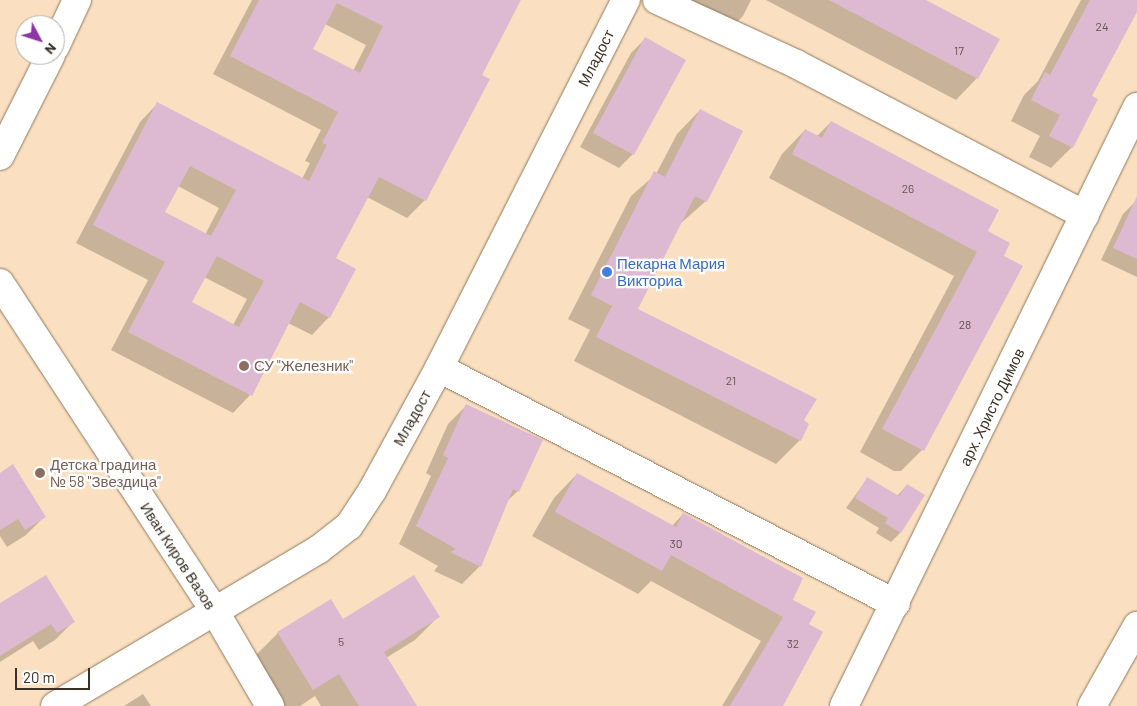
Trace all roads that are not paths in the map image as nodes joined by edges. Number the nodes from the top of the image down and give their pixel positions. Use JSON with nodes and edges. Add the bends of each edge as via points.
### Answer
{"nodes":[{"id":1,"x":78,"y":0,"type":"edge"},
{"id":2,"x":626,"y":0,"type":"edge"},
{"id":3,"x":657,"y":0,"type":"edge"},
{"id":4,"x":65,"y":27,"type":"edge"},
{"id":5,"x":46,"y":65,"type":"edge"},
{"id":6,"x":1137,"y":107,"type":"edge"},
{"id":7,"x":0,"y":156,"type":"edge"},
{"id":8,"x":1085,"y":215,"type":"junction"},
{"id":9,"x":0,"y":283,"type":"edge"},
{"id":10,"x":439,"y":368,"type":"junction"},
{"id":11,"x":896,"y":604,"type":"junction"},
{"id":12,"x":214,"y":610,"type":"junction"},
{"id":13,"x":1137,"y":626,"type":"edge"},
{"id":14,"x":54,"y":706,"type":"edge"},
{"id":15,"x":270,"y":706,"type":"edge"},
{"id":16,"x":844,"y":706,"type":"edge"},
{"id":17,"x":1092,"y":706,"type":"edge"}],
"edges":[{"from":1,"to":4,"type":"street"},
{"from":2,"to":10,"type":"street","name":"Младост"},
{"from":3,"to":8,"type":"street","via":[[796,64]]},
{"from":5,"to":7,"type":"street"},
{"from":6,"to":8,"type":"street","name":"арх. Христо Димов"},
{"from":8,"to":11,"type":"street","name":"арх. Христо Димов"},
{"from":9,"to":12,"type":"street","name":"Иван Киров Вазов"},
{"from":10,"to":11,"type":"street"},
{"from":10,"to":12,"type":"street","name":"Младост","via":[[372,491],[349,526],[318,550]]},
{"from":11,"to":16,"type":"street","name":"арх. Христо Димов"},
{"from":12,"to":14,"type":"street","name":"Младост"},
{"from":12,"to":15,"type":"street","name":"Иван Киров Вазов"},
{"from":13,"to":17,"type":"street"}]}
